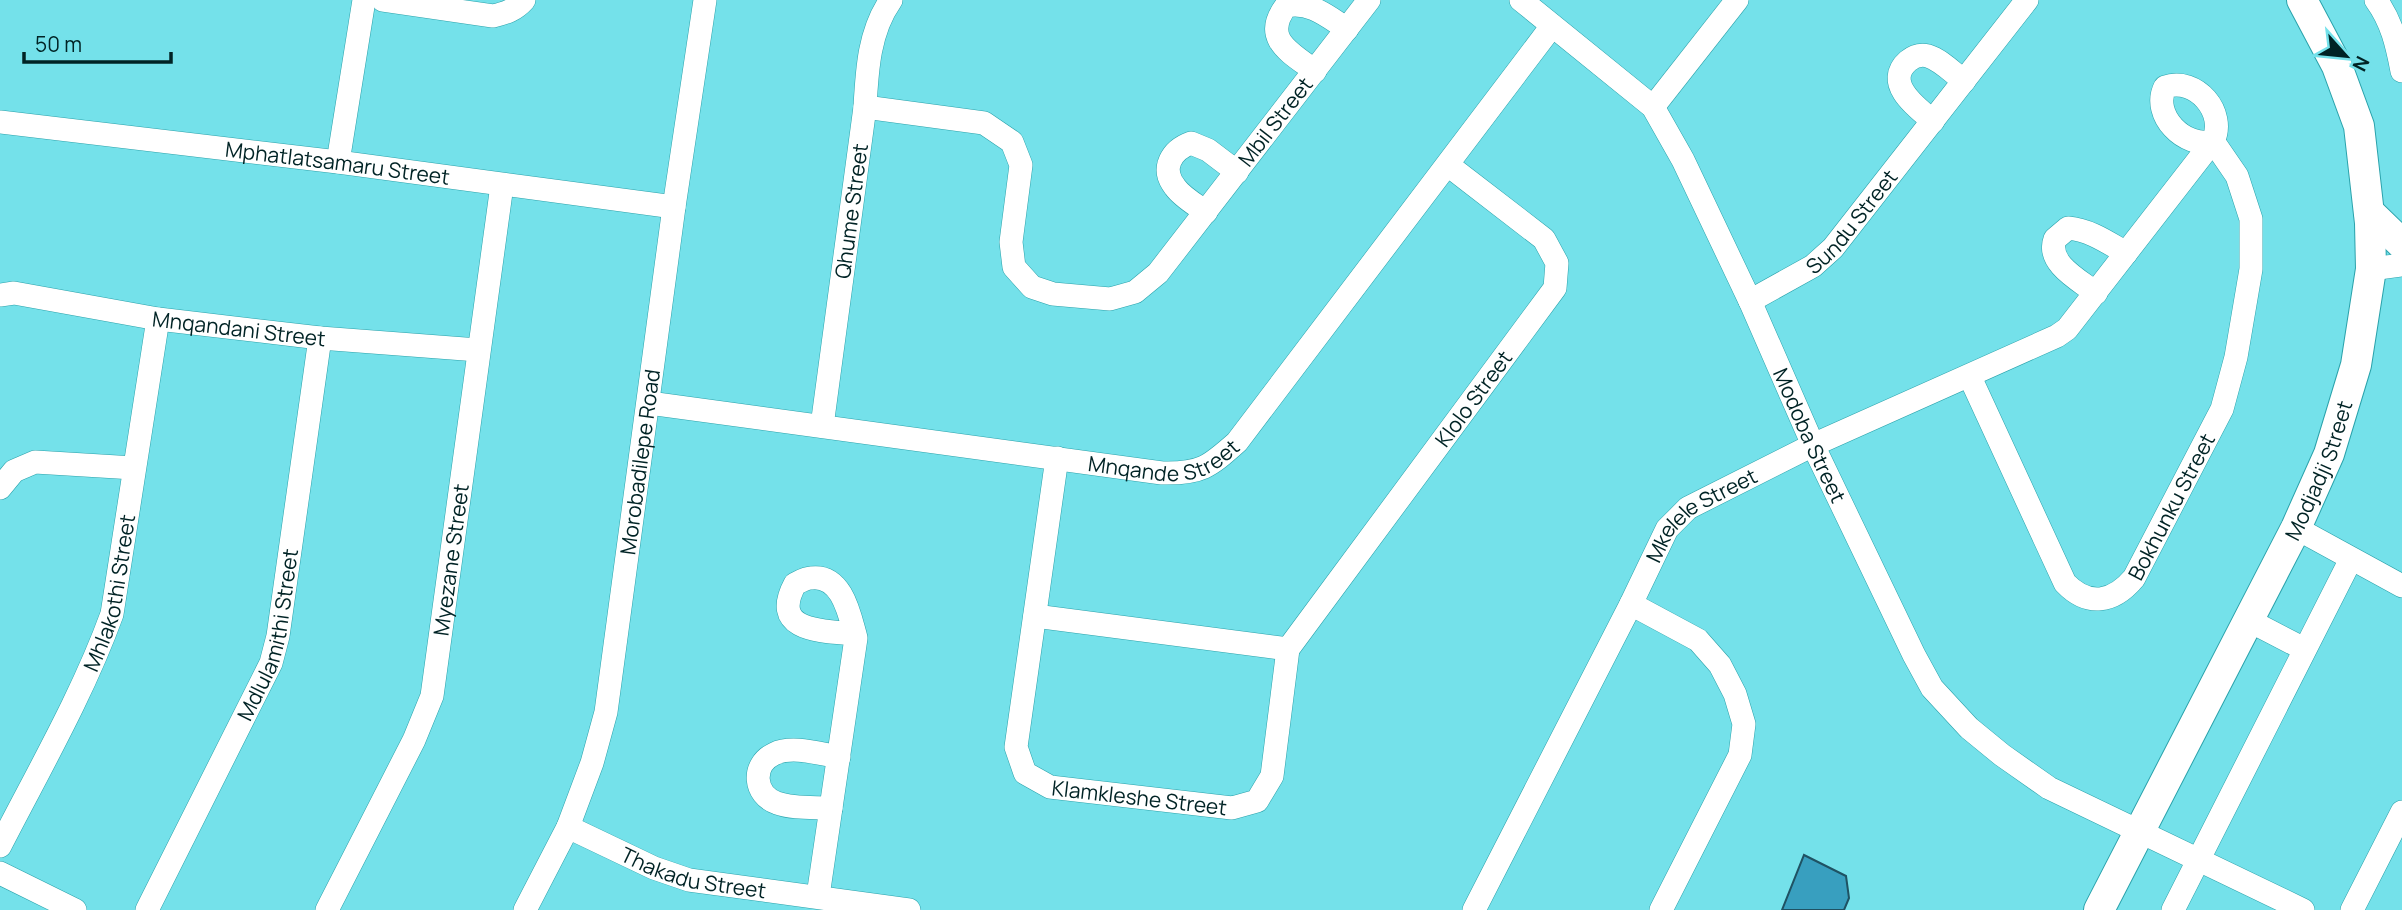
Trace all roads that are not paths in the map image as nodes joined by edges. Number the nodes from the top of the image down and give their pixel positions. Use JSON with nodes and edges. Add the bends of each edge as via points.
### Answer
{"nodes":[{"id":1,"x":364,"y":0,"type":"edge"},
{"id":2,"x":383,"y":0,"type":"edge"},
{"id":3,"x":524,"y":0,"type":"edge"},
{"id":4,"x":705,"y":0,"type":"edge"},
{"id":5,"x":891,"y":0,"type":"edge"},
{"id":6,"x":1369,"y":0,"type":"edge"},
{"id":7,"x":1521,"y":0,"type":"edge"},
{"id":8,"x":1737,"y":0,"type":"edge"},
{"id":9,"x":2027,"y":0,"type":"edge"},
{"id":10,"x":2302,"y":0,"type":"edge"},
{"id":11,"x":2376,"y":0,"type":"edge"},
{"id":12,"x":1552,"y":26,"type":"junction"},
{"id":13,"x":1347,"y":29,"type":"junction"},
{"id":14,"x":1315,"y":71,"type":"junction"},
{"id":15,"x":2402,"y":71,"type":"edge"},
{"id":16,"x":1964,"y":81,"type":"junction"},
{"id":17,"x":865,"y":107,"type":"junction"},
{"id":18,"x":1653,"y":107,"type":"junction"},
{"id":19,"x":1933,"y":121,"type":"junction"},
{"id":20,"x":0,"y":122,"type":"edge"},
{"id":21,"x":2213,"y":141,"type":"joint"},
{"id":22,"x":338,"y":162,"type":"junction"},
{"id":23,"x":1448,"y":165,"type":"junction"},
{"id":24,"x":1237,"y":172,"type":"junction"},
{"id":25,"x":502,"y":185,"type":"junction"},
{"id":26,"x":674,"y":207,"type":"junction"},
{"id":27,"x":1206,"y":212,"type":"junction"},
{"id":28,"x":2369,"y":212,"type":"junction"},
{"id":29,"x":2402,"y":244,"type":"edge"},
{"id":30,"x":2126,"y":253,"type":"junction"},
{"id":31,"x":2402,"y":265,"type":"edge"},
{"id":32,"x":2371,"y":269,"type":"junction"},
{"id":33,"x":2096,"y":293,"type":"junction"},
{"id":34,"x":0,"y":295,"type":"edge"},
{"id":35,"x":1750,"y":301,"type":"junction"},
{"id":36,"x":158,"y":318,"type":"junction"},
{"id":37,"x":320,"y":338,"type":"junction"},
{"id":38,"x":478,"y":350,"type":"junction"},
{"id":39,"x":1970,"y":377,"type":"junction"},
{"id":40,"x":649,"y":403,"type":"junction"},
{"id":41,"x":822,"y":426,"type":"junction"},
{"id":42,"x":1813,"y":445,"type":"junction"},
{"id":43,"x":1057,"y":458,"type":"junction"},
{"id":44,"x":134,"y":468,"type":"junction"},
{"id":45,"x":0,"y":488,"type":"edge"},
{"id":46,"x":2296,"y":528,"type":"junction"},
{"id":47,"x":2351,"y":559,"type":"junction"},
{"id":48,"x":2402,"y":586,"type":"edge"},
{"id":49,"x":1631,"y":604,"type":"junction"},
{"id":50,"x":1035,"y":616,"type":"junction"},
{"id":51,"x":2250,"y":621,"type":"junction"},
{"id":52,"x":855,"y":634,"type":"dead end"},
{"id":53,"x":1287,"y":649,"type":"junction"},
{"id":54,"x":2305,"y":649,"type":"junction"},
{"id":55,"x":839,"y":757,"type":"junction"},
{"id":56,"x":831,"y":808,"type":"junction"},
{"id":57,"x":2402,"y":813,"type":"edge"},
{"id":58,"x":568,"y":827,"type":"junction"},
{"id":59,"x":2139,"y":831,"type":"junction"},
{"id":60,"x":0,"y":846,"type":"edge"},
{"id":61,"x":2199,"y":859,"type":"junction"},
{"id":62,"x":0,"y":873,"type":"edge"},
{"id":63,"x":818,"y":897,"type":"junction"},
{"id":64,"x":75,"y":910,"type":"edge"},
{"id":65,"x":147,"y":910,"type":"edge"},
{"id":66,"x":327,"y":910,"type":"edge"},
{"id":67,"x":524,"y":910,"type":"edge"},
{"id":68,"x":909,"y":910,"type":"edge"},
{"id":69,"x":1474,"y":910,"type":"edge"},
{"id":70,"x":1661,"y":910,"type":"edge"},
{"id":71,"x":2099,"y":910,"type":"edge"},
{"id":72,"x":2173,"y":910,"type":"edge"},
{"id":73,"x":2303,"y":910,"type":"edge"},
{"id":74,"x":2352,"y":910,"type":"edge"}],
"edges":[{"from":1,"to":22,"type":"street"},
{"from":2,"to":3,"type":"street","via":[[494,16]]},
{"from":4,"to":26,"type":"street","name":"Morobadilepe Road"},
{"from":5,"to":17,"type":"street","name":"Qhume Street","via":[[881,15],[868,62]]},
{"from":6,"to":13,"type":"street","name":"Mbil Street"},
{"from":7,"to":12,"type":"street","name":"Modoba Street"},
{"from":8,"to":18,"type":"street"},
{"from":9,"to":16,"type":"street","name":"Sundu Street"},
{"from":10,"to":28,"type":"street","name":"Modjadji Street","via":[[2337,66],[2358,126]]},
{"from":11,"to":15,"type":"street","via":[[2388,17]]},
{"from":12,"to":18,"type":"street","name":"Modoba Street"},
{"from":12,"to":23,"type":"street","name":"Mnqande Street"},
{"from":13,"to":14,"type":"street","name":"Mbil Street"},
{"from":13,"to":14,"type":"street","name":"Mbil Street","via":[[1314,8],[1286,6],[1277,18],[1276,32],[1283,47]]},
{"from":14,"to":24,"type":"street","name":"Mbil Street"},
{"from":16,"to":19,"type":"street","name":"Sundu Street"},
{"from":16,"to":19,"type":"street","via":[[1926,56],[1914,56],[1904,65],[1898,77],[1901,89]]},
{"from":17,"to":27,"type":"street","name":"Mbil Street","via":[[984,123],[1012,142],[1021,165],[1011,242],[1014,267],[1032,287],[1053,294],[1110,299],[1136,292],[1158,273]]},
{"from":17,"to":41,"type":"street","name":"Qhume Street"},
{"from":18,"to":35,"type":"street","name":"Modoba Street"},
{"from":19,"to":35,"type":"street","name":"Sundu Street","via":[[1833,248],[1812,266]]},
{"from":20,"to":22,"type":"street","name":"Mphatlatsamaru Street"},
{"from":21,"to":30,"type":"street","name":"Mkelele Street"},
{"from":21,"to":39,"type":"street","name":"Bokhunku Street","via":[[2237,176],[2250,219],[2251,269],[2236,357],[2221,409],[2125,589],[2113,596],[2087,598],[2065,583]]},
{"from":22,"to":25,"type":"street","name":"Mphatlatsamaru Street"},
{"from":23,"to":43,"type":"street","name":"Mnqande Street","via":[[1237,442],[1213,464],[1188,473],[1162,473]]},
{"from":23,"to":53,"type":"street","name":"Klolo Street","via":[[1545,239],[1557,263],[1555,288]]},
{"from":24,"to":27,"type":"street","name":"Mbil Street"},
{"from":24,"to":27,"type":"street","name":"Mbil Street","via":[[1208,150],[1191,144],[1178,148],[1169,161],[1169,175],[1175,188]]},
{"from":25,"to":26,"type":"street","name":"Mphatlatsamaru Street"},
{"from":25,"to":38,"type":"street","name":"Myezane Street"},
{"from":26,"to":40,"type":"street","name":"Morobadilepe Road"},
{"from":28,"to":29,"type":"street"},
{"from":28,"to":32,"type":"street","name":"Modjadji Street"},
{"from":30,"to":33,"type":"street","name":"Mkelele Street"},
{"from":30,"to":33,"type":"street","via":[[2079,229],[2067,228],[2055,239],[2059,264]]},
{"from":31,"to":32,"type":"street"},
{"from":32,"to":46,"type":"street","name":"Modjadji Street","via":[[2356,365],[2329,454]]},
{"from":33,"to":39,"type":"street","name":"Mkelele Street","via":[[2057,336]]},
{"from":34,"to":36,"type":"street","name":"Mnqandani Street","via":[[14,293]]},
{"from":35,"to":42,"type":"street","name":"Modoba Street"},
{"from":36,"to":37,"type":"street","name":"Mnqandani Street"},
{"from":36,"to":44,"type":"street","name":"Mhlakothi Street"},
{"from":37,"to":38,"type":"street","name":"Mnqandani Street"},
{"from":37,"to":65,"type":"street","name":"Mdlulamithi Street","via":[[271,663]]},
{"from":38,"to":66,"type":"street","name":"Myezane Street","via":[[432,696]]},
{"from":39,"to":42,"type":"street","name":"Mkelele Street"},
{"from":40,"to":41,"type":"street","name":"Mnqande Street"},
{"from":40,"to":58,"type":"street","name":"Morobadilepe Road","via":[[606,712]]},
{"from":41,"to":43,"type":"street","name":"Mnqande Street"},
{"from":42,"to":49,"type":"street","name":"Mkelele Street","via":[[1688,508],[1667,529]]},
{"from":42,"to":59,"type":"street","name":"Modoba Street","via":[[1932,688],[1969,728],[2049,788]]},
{"from":43,"to":50,"type":"street","name":"Klamkleshe Street"},
{"from":44,"to":45,"type":"street","via":[[35,462],[14,471]]},
{"from":44,"to":60,"type":"street","name":"Mhlakothi Street","via":[[112,614],[78,693]]},
{"from":46,"to":47,"type":"street"},
{"from":46,"to":51,"type":"street","name":"Modjadji Street"},
{"from":47,"to":48,"type":"street"},
{"from":47,"to":54,"type":"street"},
{"from":49,"to":69,"type":"street","name":"Mkelele Street"},
{"from":49,"to":70,"type":"street","via":[[1698,640],[1720,664],[1744,723],[1740,755]]},
{"from":50,"to":53,"type":"street"},
{"from":50,"to":53,"type":"street","name":"Klamkleshe Street","via":[[1016,747],[1025,773],[1050,787],[1232,808],[1257,801],[1272,776]]},
{"from":51,"to":54,"type":"street"},
{"from":51,"to":59,"type":"street","name":"Modjadji Street"},
{"from":52,"to":55,"type":"street"},
{"from":54,"to":61,"type":"street"},
{"from":55,"to":56,"type":"street"},
{"from":55,"to":56,"type":"street","via":[[792,750],[775,753],[763,762],[757,775],[765,797],[778,804]]},
{"from":56,"to":63,"type":"street"},
{"from":57,"to":74,"type":"street"},
{"from":58,"to":63,"type":"street","name":"Thakadu Street","via":[[689,880]]},
{"from":58,"to":67,"type":"street","name":"Morobadilepe Road"},
{"from":59,"to":61,"type":"street","name":"Modoba Street"},
{"from":59,"to":71,"type":"street","name":"Modjadji Street"},
{"from":61,"to":72,"type":"street"},
{"from":61,"to":73,"type":"street","name":"Modoba Street"},
{"from":62,"to":64,"type":"street"},
{"from":63,"to":68,"type":"street","name":"Thakadu Street"}]}
